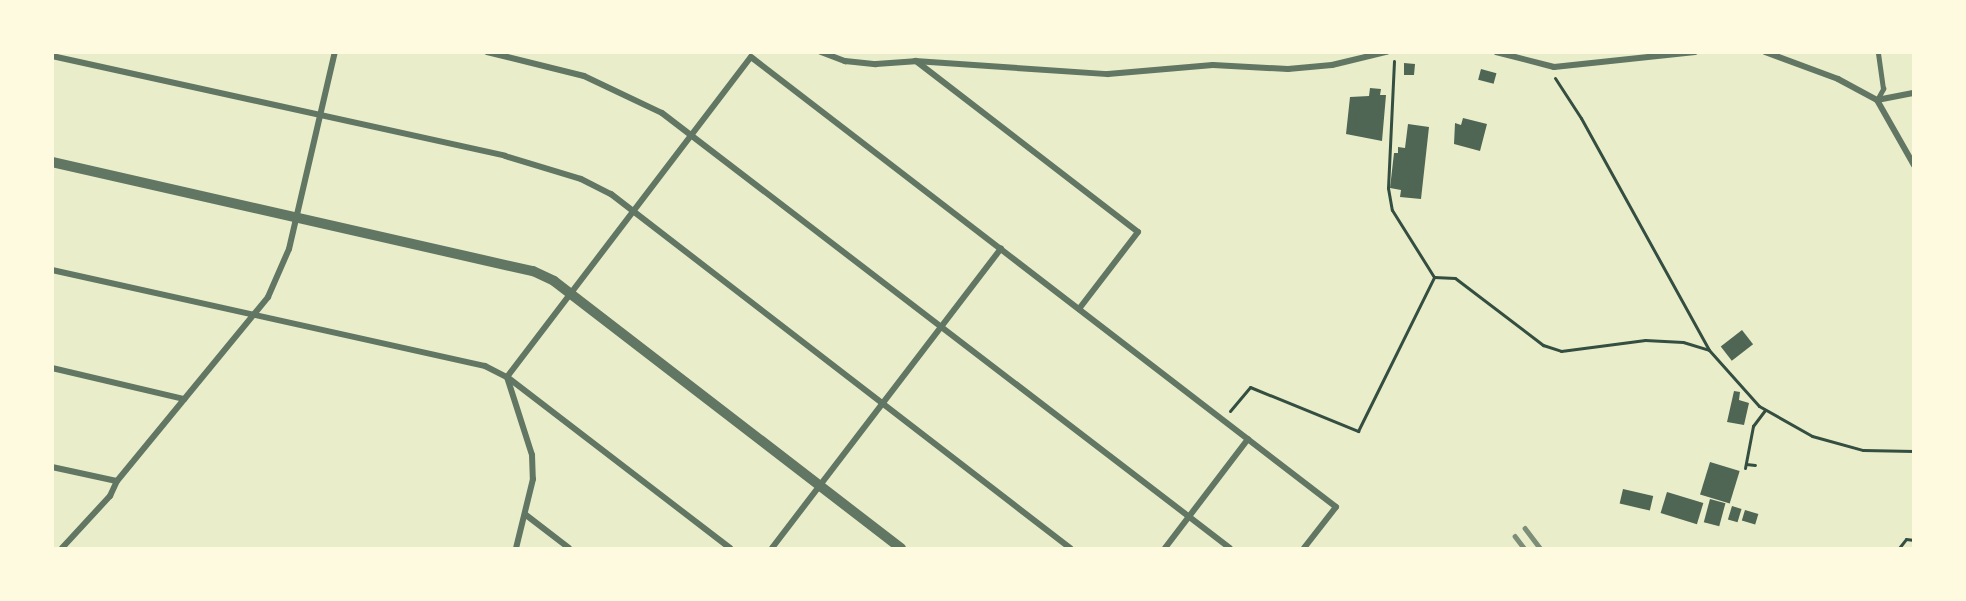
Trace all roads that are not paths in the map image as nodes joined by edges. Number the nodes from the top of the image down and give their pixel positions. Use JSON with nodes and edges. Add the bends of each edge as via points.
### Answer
{"nodes":[{"id":1,"x":335,"y":52,"type":"edge"},
{"id":2,"x":487,"y":52,"type":"edge"},
{"id":3,"x":821,"y":52,"type":"edge"},
{"id":4,"x":1386,"y":52,"type":"edge"},
{"id":5,"x":1496,"y":52,"type":"edge"},
{"id":6,"x":1695,"y":52,"type":"edge"},
{"id":7,"x":1765,"y":52,"type":"edge"},
{"id":8,"x":1878,"y":52,"type":"edge"},
{"id":9,"x":1523,"y":54,"type":"edge"},
{"id":10,"x":52,"y":57,"type":"edge"},
{"id":11,"x":915,"y":61,"type":"junction"},
{"id":12,"x":1914,"y":93,"type":"edge"},
{"id":13,"x":1877,"y":100,"type":"junction"},
{"id":14,"x":320,"y":115,"type":"junction"},
{"id":15,"x":692,"y":135,"type":"junction"},
{"id":16,"x":52,"y":162,"type":"edge"},
{"id":17,"x":1914,"y":165,"type":"edge"},
{"id":18,"x":633,"y":212,"type":"junction"},
{"id":19,"x":297,"y":217,"type":"junction"},
{"id":20,"x":1001,"y":249,"type":"junction"},
{"id":21,"x":52,"y":270,"type":"edge"},
{"id":22,"x":570,"y":294,"type":"junction"},
{"id":23,"x":1079,"y":309,"type":"junction"},
{"id":24,"x":254,"y":315,"type":"junction"},
{"id":25,"x":941,"y":326,"type":"junction"},
{"id":26,"x":52,"y":368,"type":"edge"},
{"id":27,"x":507,"y":377,"type":"junction"},
{"id":28,"x":184,"y":399,"type":"junction"},
{"id":29,"x":882,"y":404,"type":"junction"},
{"id":30,"x":1248,"y":439,"type":"junction"},
{"id":31,"x":52,"y":467,"type":"edge"},
{"id":32,"x":117,"y":481,"type":"junction"},
{"id":33,"x":820,"y":486,"type":"junction"},
{"id":34,"x":526,"y":515,"type":"junction"},
{"id":35,"x":1189,"y":517,"type":"junction"},
{"id":36,"x":62,"y":549,"type":"edge"},
{"id":37,"x":516,"y":549,"type":"edge"},
{"id":38,"x":569,"y":549,"type":"edge"},
{"id":39,"x":730,"y":549,"type":"edge"},
{"id":40,"x":772,"y":549,"type":"edge"},
{"id":41,"x":901,"y":549,"type":"edge"},
{"id":42,"x":1070,"y":549,"type":"edge"},
{"id":43,"x":1165,"y":549,"type":"edge"},
{"id":44,"x":1230,"y":549,"type":"edge"},
{"id":45,"x":1304,"y":549,"type":"edge"}],
"edges":[{"from":1,"to":14,"type":"street"},
{"from":2,"to":15,"type":"street","via":[[585,76],[637,99]]},
{"from":3,"to":11,"type":"street","via":[[845,61],[876,64]]},
{"from":4,"to":11,"type":"street","via":[[1332,65],[1288,69],[1213,65],[1108,74]]},
{"from":5,"to":9,"type":"street"},
{"from":6,"to":9,"type":"street","via":[[1554,67]]},
{"from":7,"to":13,"type":"street","via":[[1838,79]]},
{"from":8,"to":13,"type":"lane","via":[[1883,89]]},
{"from":10,"to":14,"type":"street"},
{"from":11,"to":23,"type":"street","via":[[1138,232]]},
{"from":12,"to":13,"type":"street"},
{"from":13,"to":17,"type":"street"},
{"from":14,"to":18,"type":"street","via":[[549,166],[611,194]]},
{"from":14,"to":19,"type":"street"},
{"from":15,"to":18,"type":"street"},
{"from":15,"to":20,"type":"street","via":[[752,57]]},
{"from":15,"to":25,"type":"street"},
{"from":16,"to":19,"type":"street"},
{"from":18,"to":22,"type":"street"},
{"from":18,"to":29,"type":"street"},
{"from":19,"to":22,"type":"street","via":[[533,271]]},
{"from":19,"to":24,"type":"street","via":[[280,272]]},
{"from":20,"to":23,"type":"street"},
{"from":20,"to":25,"type":"street"},
{"from":21,"to":24,"type":"street"},
{"from":22,"to":27,"type":"street"},
{"from":22,"to":33,"type":"street"},
{"from":23,"to":30,"type":"street"},
{"from":24,"to":27,"type":"street","via":[[484,366]]},
{"from":24,"to":28,"type":"street"},
{"from":25,"to":29,"type":"street"},
{"from":25,"to":35,"type":"street"},
{"from":26,"to":28,"type":"street"},
{"from":27,"to":34,"type":"street","via":[[532,455],[533,479]]},
{"from":27,"to":39,"type":"street"},
{"from":28,"to":32,"type":"street"},
{"from":29,"to":33,"type":"street"},
{"from":29,"to":42,"type":"street"},
{"from":30,"to":35,"type":"street"},
{"from":30,"to":45,"type":"street","via":[[1336,507]]},
{"from":31,"to":32,"type":"street"},
{"from":32,"to":36,"type":"street","via":[[110,496]]},
{"from":33,"to":40,"type":"street"},
{"from":33,"to":41,"type":"street"},
{"from":34,"to":37,"type":"street"},
{"from":34,"to":38,"type":"street"},
{"from":35,"to":43,"type":"street"},
{"from":35,"to":44,"type":"street"}]}
